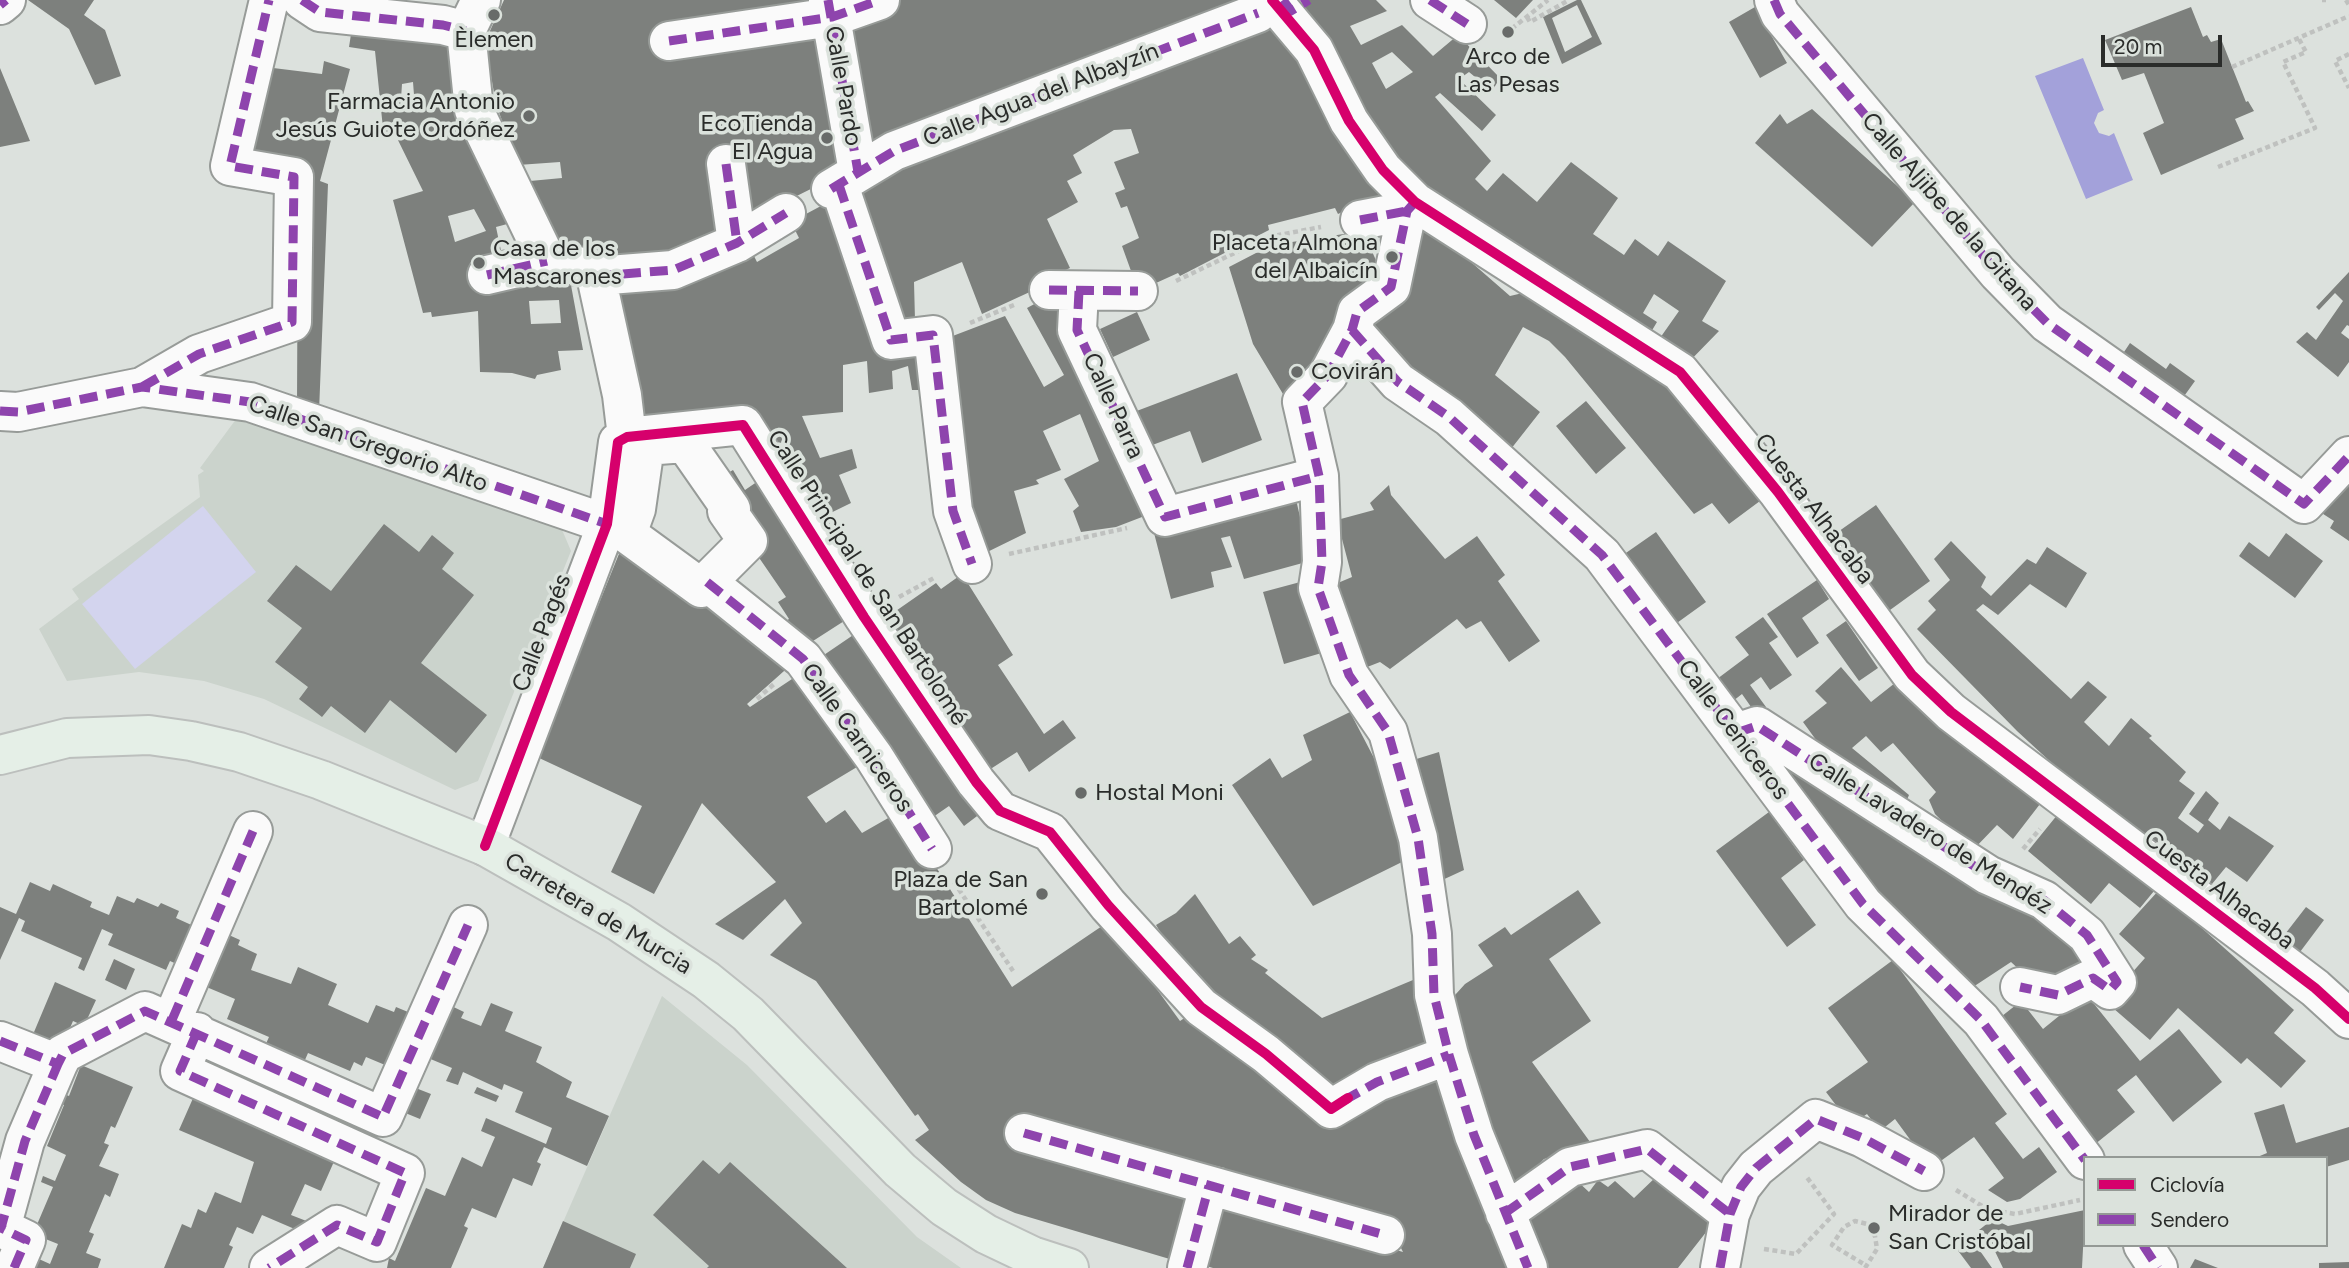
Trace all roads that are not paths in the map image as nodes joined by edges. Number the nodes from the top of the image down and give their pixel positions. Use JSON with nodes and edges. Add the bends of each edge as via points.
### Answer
{"nodes":[{"id":1,"x":6,"y":0,"type":"edge"},
{"id":2,"x":269,"y":0,"type":"edge"},
{"id":3,"x":302,"y":0,"type":"edge"},
{"id":4,"x":880,"y":0,"type":"edge"},
{"id":5,"x":1430,"y":0,"type":"edge"},
{"id":6,"x":1774,"y":0,"type":"edge"},
{"id":7,"x":1281,"y":2,"type":"edge"},
{"id":8,"x":0,"y":5,"type":"edge"},
{"id":9,"x":830,"y":8,"type":"edge"},
{"id":10,"x":474,"y":16,"type":"edge"},
{"id":11,"x":1467,"y":24,"type":"dead end"},
{"id":12,"x":669,"y":41,"type":"dead end"},
{"id":13,"x":726,"y":164,"type":"dead end"},
{"id":14,"x":843,"y":182,"type":"junction"},
{"id":15,"x":1411,"y":207,"type":"junction"},
{"id":16,"x":786,"y":213,"type":"dead end"},
{"id":17,"x":1360,"y":220,"type":"road end"},
{"id":18,"x":737,"y":243,"type":"junction"},
{"id":19,"x":547,"y":261,"type":"junction"},
{"id":20,"x":487,"y":275,"type":"dead end"},
{"id":21,"x":596,"y":276,"type":"junction"},
{"id":22,"x":1138,"y":291,"type":"road end"},
{"id":23,"x":1352,"y":330,"type":"junction"},
{"id":24,"x":142,"y":387,"type":"junction"},
{"id":25,"x":0,"y":411,"type":"edge"},
{"id":26,"x":627,"y":437,"type":"junction"},
{"id":27,"x":2349,"y":456,"type":"edge"},
{"id":28,"x":1319,"y":476,"type":"junction"},
{"id":29,"x":607,"y":524,"type":"junction"},
{"id":30,"x":972,"y":564,"type":"dead end"},
{"id":31,"x":707,"y":582,"type":"dead end"},
{"id":32,"x":1736,"y":733,"type":"junction"},
{"id":33,"x":0,"y":755,"type":"edge"},
{"id":34,"x":253,"y":831,"type":"dead end"},
{"id":35,"x":485,"y":846,"type":"junction"},
{"id":36,"x":942,"y":863,"type":"road end"},
{"id":37,"x":468,"y":925,"type":"dead end"},
{"id":38,"x":2020,"y":987,"type":"dead end"},
{"id":39,"x":2349,"y":1019,"type":"edge"},
{"id":40,"x":184,"y":1026,"type":"junction"},
{"id":41,"x":0,"y":1041,"type":"edge"},
{"id":42,"x":1449,"y":1055,"type":"junction"},
{"id":43,"x":58,"y":1065,"type":"junction"},
{"id":44,"x":1024,"y":1133,"type":"dead end"},
{"id":45,"x":2083,"y":1157,"type":"edge"},
{"id":46,"x":1924,"y":1171,"type":"road end"},
{"id":47,"x":1209,"y":1186,"type":"junction"},
{"id":48,"x":1505,"y":1213,"type":"junction"},
{"id":49,"x":1730,"y":1214,"type":"junction"},
{"id":50,"x":1385,"y":1235,"type":"dead end"},
{"id":51,"x":2144,"y":1247,"type":"edge"},
{"id":52,"x":14,"y":1268,"type":"edge"},
{"id":53,"x":269,"y":1268,"type":"edge"},
{"id":54,"x":1069,"y":1268,"type":"edge"},
{"id":55,"x":1187,"y":1268,"type":"edge"},
{"id":56,"x":1528,"y":1268,"type":"edge"},
{"id":57,"x":1720,"y":1268,"type":"edge"},
{"id":58,"x":2158,"y":1268,"type":"edge"}],
"edges":[{"from":1,"to":8,"type":"street"},
{"from":2,"to":24,"type":"street","via":[[230,166],[293,177],[292,322],[199,354]]},
{"from":3,"to":10,"type":"street","via":[[320,12],[443,25]]},
{"from":4,"to":9,"type":"street"},
{"from":5,"to":11,"type":"street"},
{"from":6,"to":27,"type":"street","name":"Calle Aljibe de la Gitana","via":[[1780,14],[1989,263],[2047,323],[2304,504]]},
{"from":7,"to":14,"type":"street","name":"Calle Agua del Albayzín","via":[[894,151]]},
{"from":7,"to":15,"type":"street","name":"Cuesta Alhacaba","via":[[1314,50],[1349,121]]},
{"from":9,"to":12,"type":"street"},
{"from":9,"to":14,"type":"street","name":"Calle Pardo"},
{"from":10,"to":19,"type":"street","via":[[474,110]]},
{"from":13,"to":18,"type":"street"},
{"from":14,"to":30,"type":"street","name":"Calle Pardo","via":[[891,340],[933,335],[953,511]]},
{"from":15,"to":17,"type":"street"},
{"from":15,"to":23,"type":"street","via":[[1391,287],[1357,312]]},
{"from":15,"to":39,"type":"street","name":"Cuesta Alhacaba","via":[[1680,372],[1779,492],[1912,675],[1951,712],[2315,988]]},
{"from":16,"to":18,"type":"street"},
{"from":18,"to":21,"type":"street","via":[[673,270]]},
{"from":19,"to":20,"type":"street"},
{"from":19,"to":21,"type":"street","via":[[590,268]]},
{"from":21,"to":26,"type":"street","name":"Calle Pagés"},
{"from":22,"to":28,"type":"street","name":"Calle Parra","via":[[1064,291],[1077,330],[1165,517]]},
{"from":23,"to":28,"type":"street","via":[[1328,375],[1302,402]]},
{"from":23,"to":32,"type":"street","name":"Calle Ceniceros","via":[[1398,382],[1449,417],[1602,555]]},
{"from":24,"to":25,"type":"street","name":"Calle San Gregorio Alto","via":[[18,412]]},
{"from":24,"to":29,"type":"street","name":"Calle San Gregorio Alto","via":[[250,402]]},
{"from":26,"to":29,"type":"street","name":"Calle Pagés","via":[[637,447],[628,511]]},
{"from":26,"to":42,"type":"street","name":"Calle Principal de San Bartolomé","via":[[743,425],[864,617],[1000,811],[1050,832],[1108,905],[1201,1007],[1331,1109],[1377,1082]]},
{"from":28,"to":42,"type":"street","via":[[1322,562],[1318,588],[1349,675],[1388,732],[1414,824],[1432,934],[1434,995]]},
{"from":29,"to":35,"type":"street","name":"Calle Pagés"},
{"from":31,"to":36,"type":"street","name":"Calle Carniceros","via":[[803,659]]},
{"from":32,"to":38,"type":"street","name":"Calle Lavadero de Mendéz","via":[[1757,726],[1988,875],[2043,900],[2087,935],[2117,982],[2110,989],[2093,978],[2058,995]]},
{"from":32,"to":45,"type":"street","name":"Calle Ceniceros","via":[[1863,904],[1981,1020]]},
{"from":33,"to":35,"type":"main road","name":"Carretera de Murcia","via":[[67,738],[149,735],[191,741],[321,780]]},
{"from":34,"to":40,"type":"street"},
{"from":35,"to":54,"type":"main road","name":"Carretera de Murcia","via":[[620,922],[706,980],[748,1014],[900,1170],[944,1207],[997,1240]]},
{"from":37,"to":40,"type":"street","via":[[383,1117]]},
{"from":40,"to":43,"type":"street","via":[[145,1011],[63,1054]]},
{"from":40,"to":53,"type":"street","via":[[180,1070],[405,1173],[377,1242],[337,1225]]},
{"from":41,"to":43,"type":"street"},
{"from":42,"to":48,"type":"street"},
{"from":43,"to":52,"type":"street","via":[[25,1141],[1,1228],[26,1240]]},
{"from":44,"to":47,"type":"street"},
{"from":46,"to":49,"type":"street","via":[[1816,1119],[1756,1168],[1741,1187]]},
{"from":47,"to":50,"type":"street"},
{"from":47,"to":55,"type":"street"},
{"from":48,"to":49,"type":"street","via":[[1570,1167],[1647,1149]]},
{"from":48,"to":56,"type":"street"},
{"from":49,"to":57,"type":"street"},
{"from":51,"to":58,"type":"street"}]}
